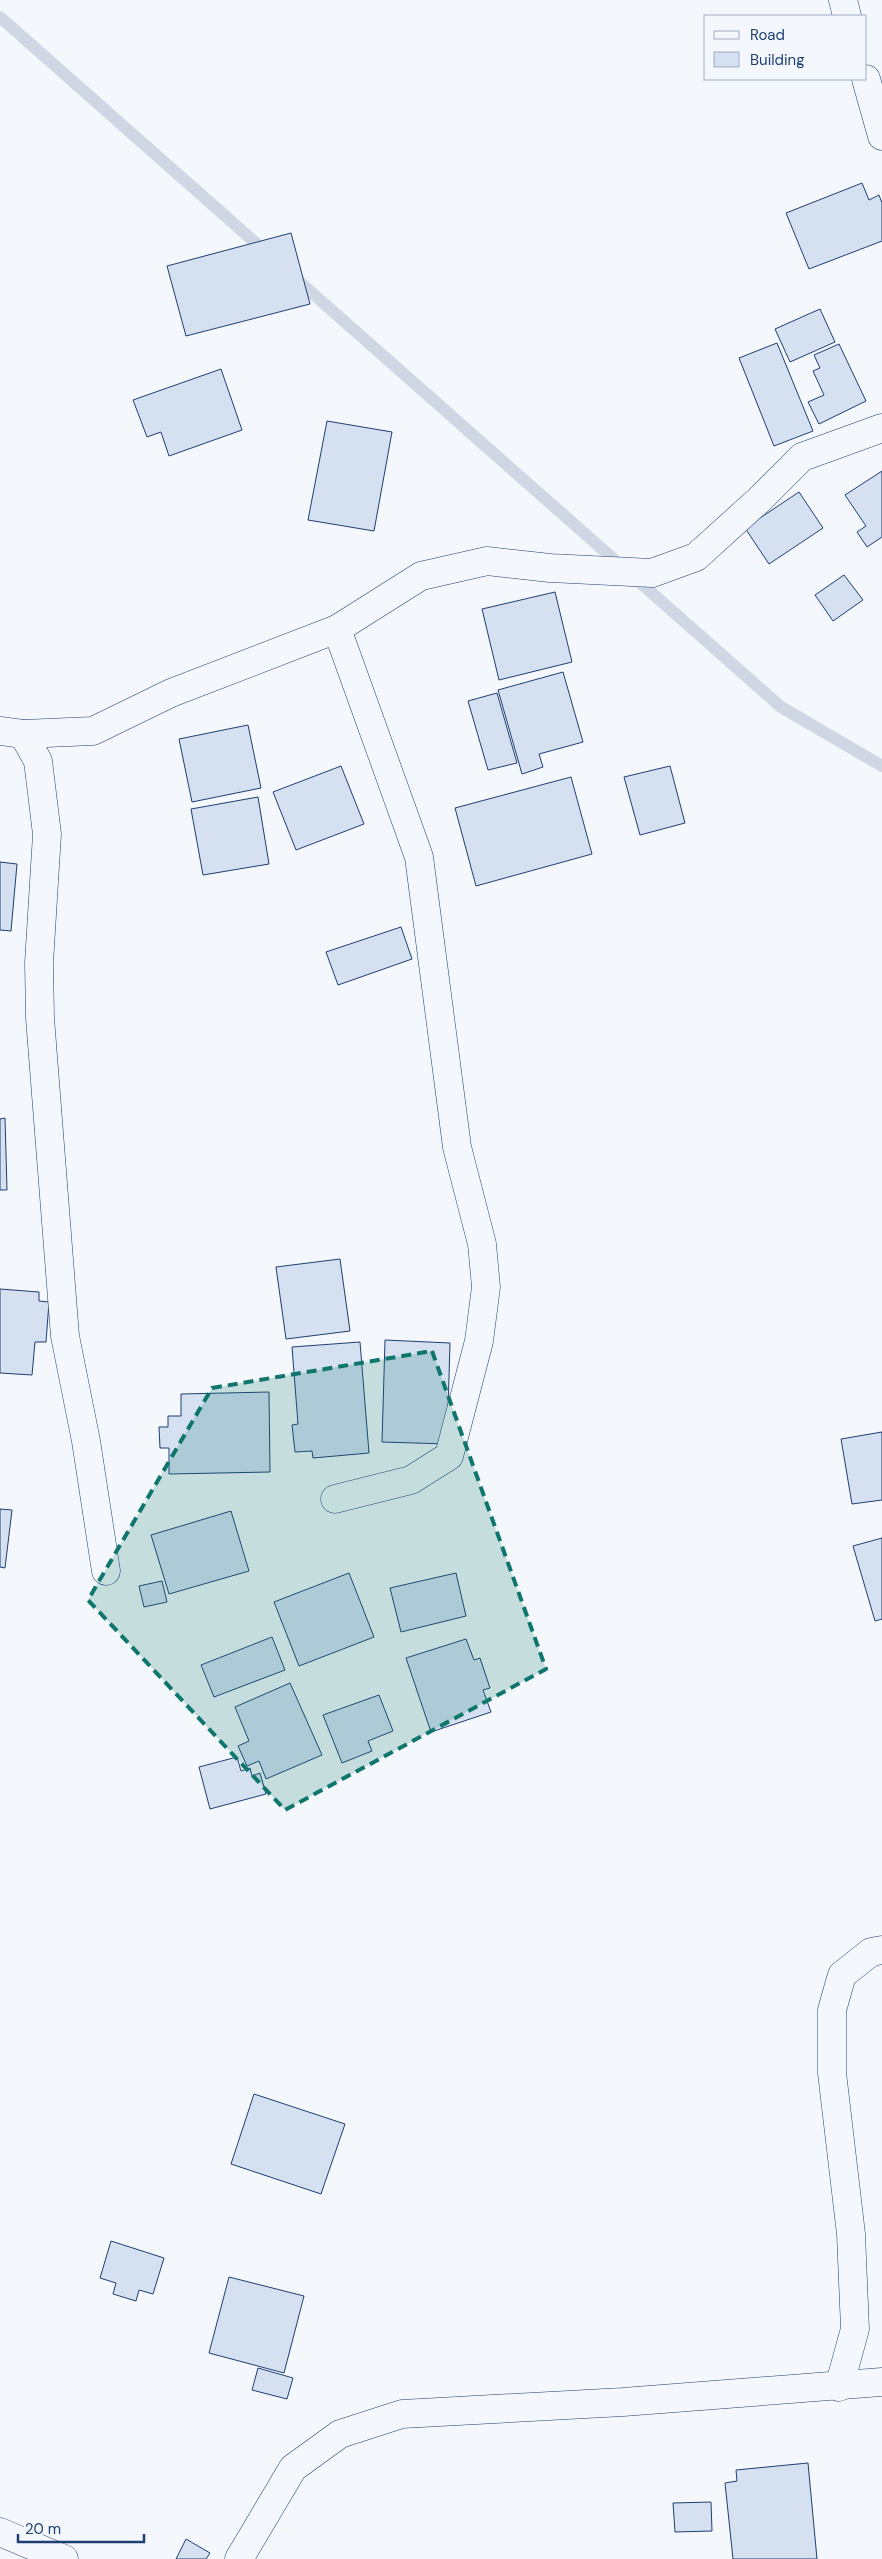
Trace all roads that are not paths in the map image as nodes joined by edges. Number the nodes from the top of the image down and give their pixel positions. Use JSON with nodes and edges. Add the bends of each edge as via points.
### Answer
{"nodes":[{"id":1,"x":843,"y":0,"type":"edge"},
{"id":2,"x":847,"y":15,"type":"edge"},
{"id":3,"x":867,"y":80,"type":"edge"},
{"id":4,"x":882,"y":136,"type":"edge"},
{"id":5,"x":882,"y":428,"type":"edge"},
{"id":6,"x":337,"y":629,"type":"junction"},
{"id":7,"x":12,"y":733,"type":"edge"},
{"id":8,"x":335,"y":1499,"type":"dead end"},
{"id":9,"x":106,"y":1571,"type":"dead end"},
{"id":10,"x":882,"y":1950,"type":"edge"},
{"id":11,"x":882,"y":2382,"type":"edge"},
{"id":12,"x":839,"y":2387,"type":"junction"},
{"id":13,"x":0,"y":2532,"type":"edge"},
{"id":14,"x":64,"y":2559,"type":"edge"},
{"id":15,"x":239,"y":2559,"type":"edge"}],
"edges":[{"from":1,"to":2,"type":"street"},
{"from":3,"to":4,"type":"street"},
{"from":5,"to":6,"type":"street","via":[[802,457],[696,557],[652,573],[487,561],[421,576]]},
{"from":6,"to":7,"type":"street","via":[[170,693],[93,730]]},
{"from":6,"to":8,"type":"street","via":[[419,857],[457,1146],[482,1244],[486,1287],[479,1341],[449,1456],[411,1480]]},
{"from":7,"to":9,"type":"street","via":[[38,761],[47,834],[39,963],[40,1018],[65,1336],[86,1441]]},
{"from":10,"to":12,"type":"street","via":[[871,1952],[842,1975],[832,2010],[832,2072],[851,2234],[855,2328]]},
{"from":11,"to":12,"type":"street"},
{"from":12,"to":15,"type":"street","via":[[402,2414],[340,2434],[293,2468]]},
{"from":13,"to":14,"type":"street"}]}
